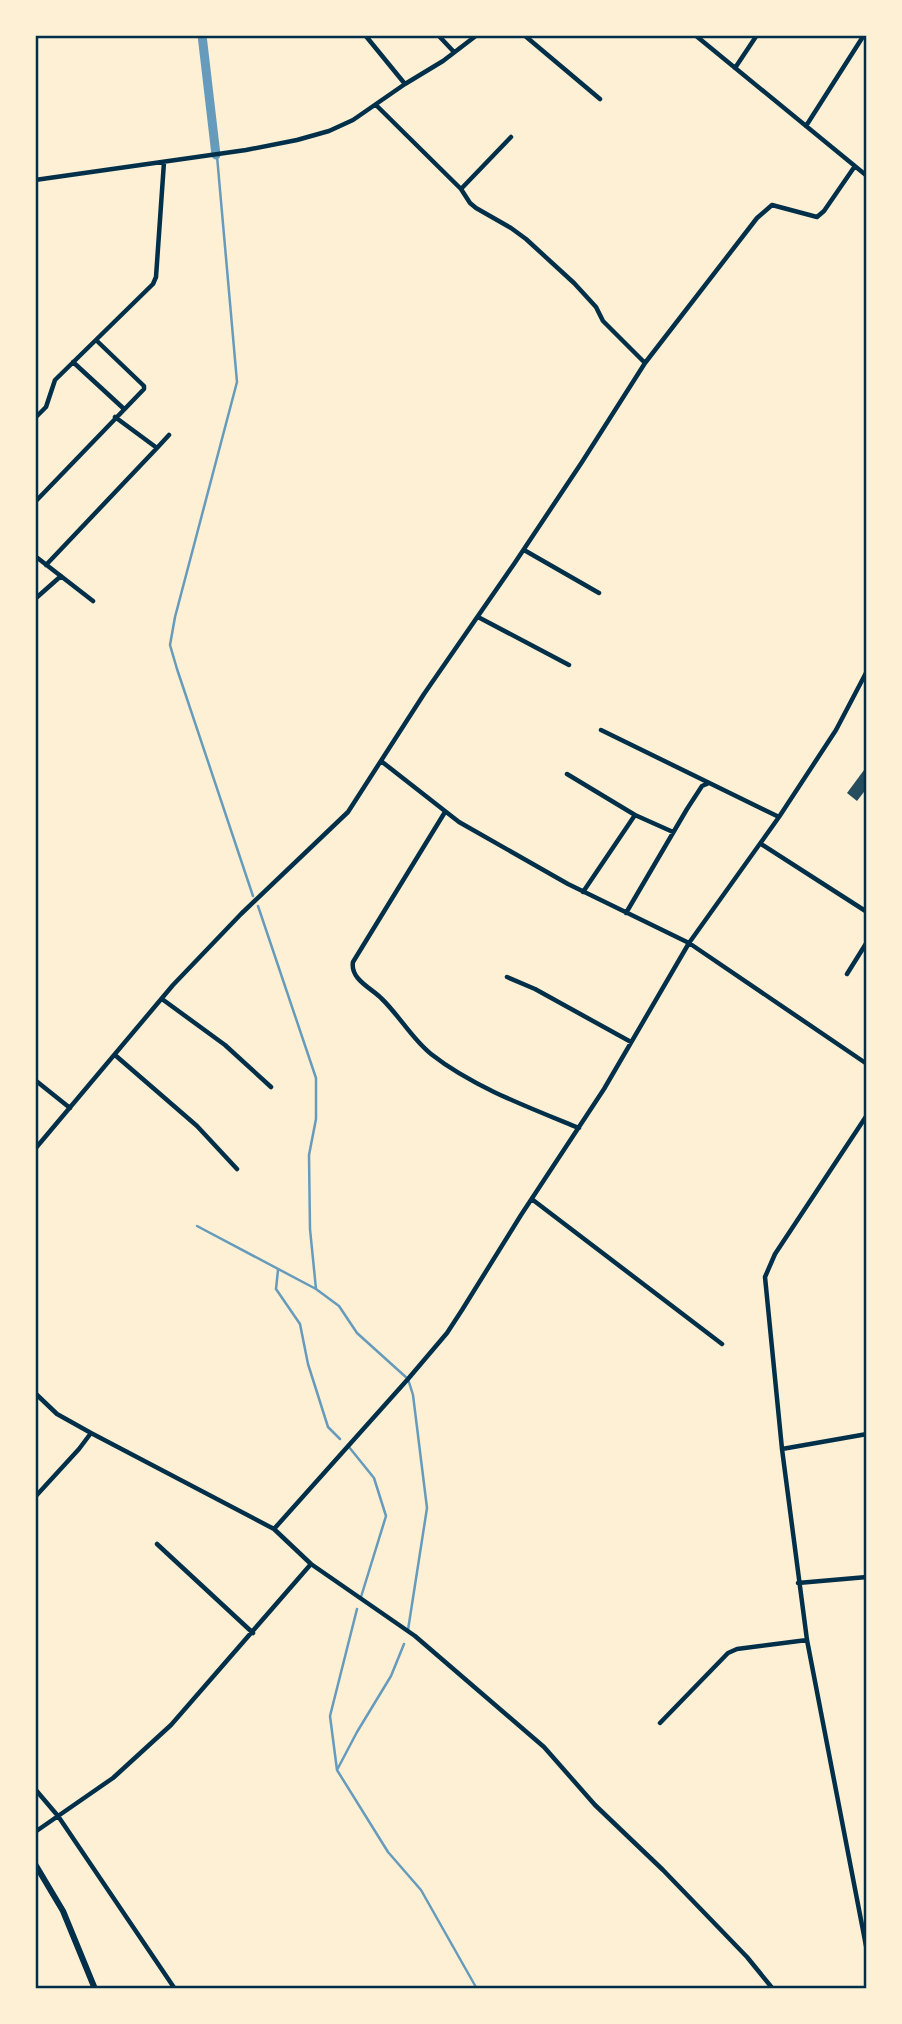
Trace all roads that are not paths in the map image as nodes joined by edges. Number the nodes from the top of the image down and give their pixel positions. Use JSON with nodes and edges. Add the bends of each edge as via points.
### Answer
{"nodes":[{"id":1,"x":365,"y":35,"type":"edge"},
{"id":2,"x":438,"y":35,"type":"edge"},
{"id":3,"x":477,"y":35,"type":"edge"},
{"id":4,"x":524,"y":35,"type":"edge"},
{"id":5,"x":695,"y":35,"type":"edge"},
{"id":6,"x":757,"y":35,"type":"edge"},
{"id":7,"x":864,"y":35,"type":"edge"},
{"id":8,"x":454,"y":53,"type":"junction"},
{"id":9,"x":735,"y":68,"type":"junction"},
{"id":10,"x":405,"y":84,"type":"junction"},
{"id":11,"x":600,"y":99,"type":"dead end"},
{"id":12,"x":376,"y":104,"type":"junction"},
{"id":13,"x":806,"y":126,"type":"junction"},
{"id":14,"x":511,"y":137,"type":"dead end"},
{"id":15,"x":164,"y":162,"type":"junction"},
{"id":16,"x":855,"y":166,"type":"junction"},
{"id":17,"x":867,"y":176,"type":"edge"},
{"id":18,"x":35,"y":180,"type":"edge"},
{"id":19,"x":461,"y":189,"type":"junction"},
{"id":20,"x":96,"y":340,"type":"junction"},
{"id":21,"x":73,"y":362,"type":"junction"},
{"id":22,"x":645,"y":363,"type":"junction"},
{"id":23,"x":123,"y":408,"type":"junction"},
{"id":24,"x":115,"y":417,"type":"junction"},
{"id":25,"x":35,"y":418,"type":"edge"},
{"id":26,"x":169,"y":435,"type":"dead end"},
{"id":27,"x":157,"y":448,"type":"junction"},
{"id":28,"x":35,"y":502,"type":"edge"},
{"id":29,"x":524,"y":550,"type":"junction"},
{"id":30,"x":35,"y":556,"type":"edge"},
{"id":31,"x":46,"y":565,"type":"junction"},
{"id":32,"x":61,"y":576,"type":"junction"},
{"id":33,"x":599,"y":593,"type":"dead end"},
{"id":34,"x":35,"y":598,"type":"edge"},
{"id":35,"x":93,"y":601,"type":"dead end"},
{"id":36,"x":478,"y":617,"type":"junction"},
{"id":37,"x":569,"y":665,"type":"dead end"},
{"id":38,"x":867,"y":671,"type":"edge"},
{"id":39,"x":601,"y":730,"type":"dead end"},
{"id":40,"x":381,"y":761,"type":"junction"},
{"id":41,"x":567,"y":775,"type":"dead end"},
{"id":42,"x":710,"y":783,"type":"junction"},
{"id":43,"x":445,"y":812,"type":"junction"},
{"id":44,"x":635,"y":815,"type":"junction"},
{"id":45,"x":779,"y":817,"type":"junction"},
{"id":46,"x":673,"y":832,"type":"junction"},
{"id":47,"x":761,"y":844,"type":"junction"},
{"id":48,"x":583,"y":892,"type":"junction"},
{"id":49,"x":626,"y":912,"type":"junction"},
{"id":50,"x":867,"y":912,"type":"edge"},
{"id":51,"x":867,"y":942,"type":"edge"},
{"id":52,"x":689,"y":943,"type":"junction"},
{"id":53,"x":848,"y":974,"type":"dead end"},
{"id":54,"x":507,"y":976,"type":"dead end"},
{"id":55,"x":162,"y":999,"type":"junction"},
{"id":56,"x":631,"y":1042,"type":"junction"},
{"id":57,"x":115,"y":1055,"type":"junction"},
{"id":58,"x":867,"y":1064,"type":"edge"},
{"id":59,"x":35,"y":1080,"type":"edge"},
{"id":60,"x":271,"y":1087,"type":"dead end"},
{"id":61,"x":70,"y":1108,"type":"junction"},
{"id":62,"x":867,"y":1115,"type":"edge"},
{"id":63,"x":579,"y":1128,"type":"junction"},
{"id":64,"x":35,"y":1149,"type":"edge"},
{"id":65,"x":237,"y":1169,"type":"dead end"},
{"id":66,"x":533,"y":1200,"type":"junction"},
{"id":67,"x":722,"y":1344,"type":"dead end"},
{"id":68,"x":35,"y":1393,"type":"edge"},
{"id":69,"x":90,"y":1433,"type":"junction"},
{"id":70,"x":867,"y":1434,"type":"edge"},
{"id":71,"x":782,"y":1449,"type":"junction"},
{"id":72,"x":35,"y":1497,"type":"edge"},
{"id":73,"x":274,"y":1529,"type":"junction"},
{"id":74,"x":157,"y":1544,"type":"dead end"},
{"id":75,"x":311,"y":1564,"type":"junction"},
{"id":76,"x":867,"y":1577,"type":"edge"},
{"id":77,"x":798,"y":1583,"type":"junction"},
{"id":78,"x":253,"y":1633,"type":"junction"},
{"id":79,"x":807,"y":1640,"type":"junction"},
{"id":80,"x":660,"y":1723,"type":"dead end"},
{"id":81,"x":35,"y":1790,"type":"edge"},
{"id":82,"x":58,"y":1816,"type":"junction"},
{"id":83,"x":35,"y":1832,"type":"edge"},
{"id":84,"x":35,"y":1864,"type":"edge"},
{"id":85,"x":867,"y":1951,"type":"edge"},
{"id":86,"x":94,"y":1989,"type":"edge"},
{"id":87,"x":175,"y":1989,"type":"edge"},
{"id":88,"x":774,"y":1989,"type":"edge"}],
"edges":[{"from":1,"to":10,"type":"street"},
{"from":2,"to":8,"type":"street"},
{"from":3,"to":8,"type":"street"},
{"from":4,"to":11,"type":"street"},
{"from":5,"to":9,"type":"street"},
{"from":6,"to":9,"type":"street"},
{"from":7,"to":13,"type":"street"},
{"from":8,"to":10,"type":"street"},
{"from":9,"to":13,"type":"street"},
{"from":10,"to":12,"type":"street"},
{"from":12,"to":15,"type":"street","via":[[329,131],[297,140]]},
{"from":12,"to":19,"type":"street"},
{"from":13,"to":16,"type":"street"},
{"from":14,"to":19,"type":"street"},
{"from":15,"to":18,"type":"street"},
{"from":15,"to":20,"type":"street","via":[[156,277]]},
{"from":16,"to":17,"type":"street"},
{"from":16,"to":22,"type":"street","via":[[817,217],[772,205],[764,211]]},
{"from":19,"to":22,"type":"street","via":[[475,208],[526,239],[574,282],[603,321]]},
{"from":20,"to":21,"type":"street"},
{"from":20,"to":23,"type":"street","via":[[144,386]]},
{"from":21,"to":23,"type":"street"},
{"from":21,"to":25,"type":"street","via":[[55,380],[46,407]]},
{"from":22,"to":29,"type":"street"},
{"from":23,"to":24,"type":"street"},
{"from":24,"to":27,"type":"street"},
{"from":24,"to":28,"type":"street"},
{"from":26,"to":27,"type":"street"},
{"from":27,"to":31,"type":"street"},
{"from":29,"to":33,"type":"street"},
{"from":29,"to":36,"type":"street"},
{"from":30,"to":31,"type":"street"},
{"from":31,"to":32,"type":"street"},
{"from":32,"to":34,"type":"street"},
{"from":32,"to":35,"type":"street"},
{"from":36,"to":37,"type":"street"},
{"from":36,"to":40,"type":"street"},
{"from":38,"to":45,"type":"street","via":[[836,730]]},
{"from":39,"to":42,"type":"street"},
{"from":40,"to":43,"type":"street"},
{"from":40,"to":55,"type":"street","via":[[348,812],[241,914]]},
{"from":41,"to":44,"type":"street"},
{"from":42,"to":45,"type":"street"},
{"from":42,"to":46,"type":"street","via":[[702,786]]},
{"from":43,"to":48,"type":"street"},
{"from":43,"to":63,"type":"street","via":[[353,962],[355,976],[383,999],[438,1059]]},
{"from":44,"to":46,"type":"street"},
{"from":44,"to":48,"type":"street"},
{"from":45,"to":47,"type":"street"},
{"from":46,"to":49,"type":"street"},
{"from":47,"to":50,"type":"street"},
{"from":47,"to":52,"type":"street"},
{"from":48,"to":49,"type":"street"},
{"from":49,"to":52,"type":"street"},
{"from":51,"to":53,"type":"street"},
{"from":52,"to":56,"type":"street"},
{"from":52,"to":58,"type":"street"},
{"from":54,"to":56,"type":"street"},
{"from":55,"to":57,"type":"street"},
{"from":55,"to":60,"type":"street","via":[[225,1045]]},
{"from":56,"to":63,"type":"street"},
{"from":57,"to":61,"type":"street"},
{"from":57,"to":65,"type":"street","via":[[197,1126]]},
{"from":59,"to":61,"type":"street"},
{"from":61,"to":64,"type":"street"},
{"from":62,"to":71,"type":"street","via":[[775,1254],[765,1277]]},
{"from":63,"to":66,"type":"street"},
{"from":66,"to":67,"type":"street"},
{"from":66,"to":73,"type":"street","via":[[447,1332]]},
{"from":68,"to":69,"type":"street","via":[[57,1414]]},
{"from":69,"to":72,"type":"street"},
{"from":69,"to":73,"type":"street"},
{"from":70,"to":71,"type":"street"},
{"from":71,"to":77,"type":"street"},
{"from":73,"to":75,"type":"street"},
{"from":74,"to":78,"type":"street"},
{"from":75,"to":78,"type":"street"},
{"from":75,"to":88,"type":"street","via":[[415,1636],[544,1747]]},
{"from":76,"to":77,"type":"street"},
{"from":77,"to":79,"type":"street"},
{"from":78,"to":82,"type":"street","via":[[143,1752]]},
{"from":79,"to":80,"type":"street","via":[[728,1653]]},
{"from":79,"to":85,"type":"street"},
{"from":81,"to":82,"type":"street"},
{"from":82,"to":83,"type":"street"},
{"from":82,"to":87,"type":"street"},
{"from":84,"to":86,"type":"main road","via":[[63,1911]]}]}
